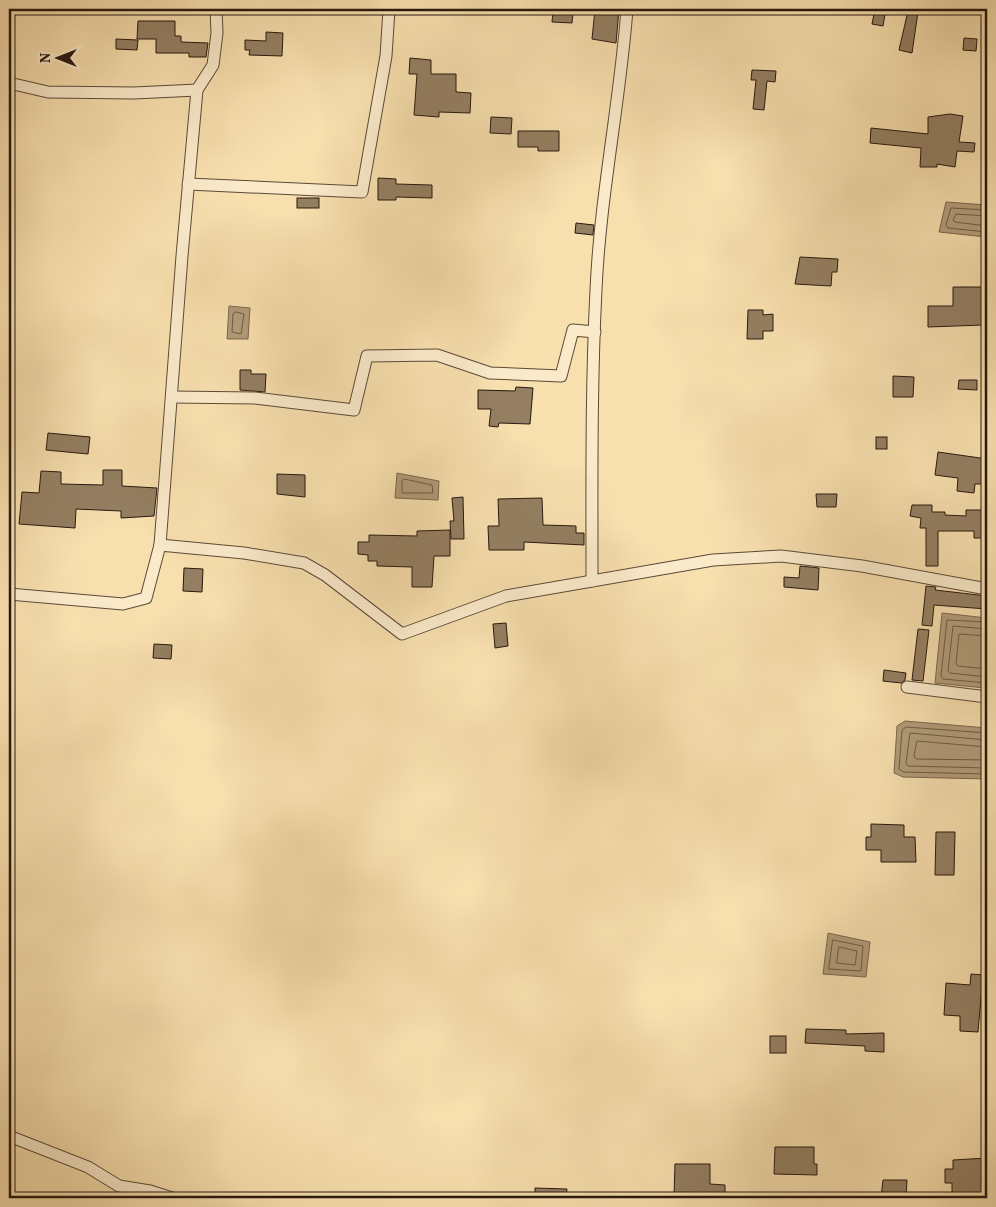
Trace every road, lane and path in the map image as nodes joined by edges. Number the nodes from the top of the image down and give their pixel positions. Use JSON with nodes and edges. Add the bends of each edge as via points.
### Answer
{"nodes":[{"id":1,"x":216,"y":9,"type":"edge"},
{"id":2,"x":389,"y":9,"type":"edge"},
{"id":3,"x":627,"y":9,"type":"edge"},
{"id":4,"x":9,"y":83,"type":"edge"},
{"id":5,"x":197,"y":90,"type":"junction"},
{"id":6,"x":188,"y":184,"type":"junction"},
{"id":7,"x":595,"y":332,"type":"junction"},
{"id":8,"x":172,"y":397,"type":"junction"},
{"id":9,"x":160,"y":546,"type":"junction"},
{"id":10,"x":592,"y":581,"type":"junction"},
{"id":11,"x":987,"y":589,"type":"edge"},
{"id":12,"x":9,"y":594,"type":"edge"},
{"id":13,"x":907,"y":687,"type":"dead end"},
{"id":14,"x":987,"y":697,"type":"edge"},
{"id":15,"x":9,"y":1136,"type":"edge"},
{"id":16,"x":172,"y":1198,"type":"edge"}],
"edges":[{"from":1,"to":5,"type":"street","via":[[213,65]]},
{"from":2,"to":6,"type":"street","via":[[386,56],[362,192]]},
{"from":3,"to":7,"type":"street","via":[[624,55],[602,209]]},
{"from":4,"to":5,"type":"street","via":[[48,92],[134,94]]},
{"from":5,"to":6,"type":"street"},
{"from":6,"to":8,"type":"street"},
{"from":7,"to":8,"type":"street","via":[[573,330],[561,376],[490,373],[437,355],[367,356],[354,410],[254,398]]},
{"from":7,"to":10,"type":"street"},
{"from":8,"to":9,"type":"street"},
{"from":9,"to":10,"type":"street","via":[[244,553],[304,563],[402,634],[506,596]]},
{"from":9,"to":12,"type":"street","via":[[146,598],[123,604]]},
{"from":10,"to":11,"type":"street","via":[[713,560],[781,556],[862,566]]},
{"from":13,"to":14,"type":"street"},
{"from":15,"to":16,"type":"street","via":[[88,1166],[119,1186]]}]}
